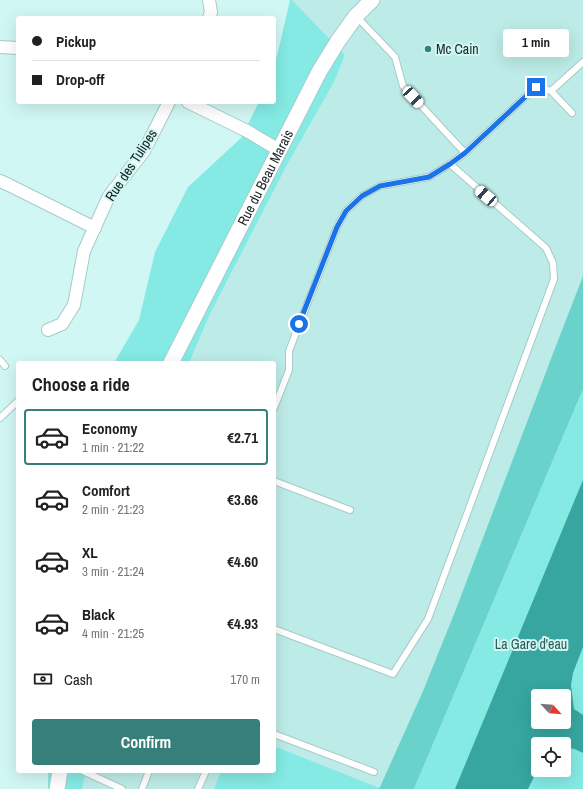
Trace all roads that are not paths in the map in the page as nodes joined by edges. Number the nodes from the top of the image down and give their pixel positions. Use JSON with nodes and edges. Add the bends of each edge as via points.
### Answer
{"nodes":[{"id":1,"x":209,"y":0,"type":"edge"},
{"id":2,"x":372,"y":0,"type":"edge"},
{"id":3,"x":210,"y":16,"type":"edge"},
{"id":4,"x":356,"y":16,"type":"junction"},
{"id":5,"x":0,"y":47,"type":"edge"},
{"id":6,"x":16,"y":48,"type":"edge"},
{"id":7,"x":583,"y":62,"type":"edge"},
{"id":8,"x":551,"y":91,"type":"junction"},
{"id":9,"x":168,"y":104,"type":"edge"},
{"id":10,"x":192,"y":104,"type":"edge"},
{"id":11,"x":572,"y":113,"type":"dead end"},
{"id":12,"x":279,"y":150,"type":"junction"},
{"id":13,"x":465,"y":153,"type":"junction"},
{"id":14,"x":450,"y":164,"type":"junction"},
{"id":15,"x":0,"y":182,"type":"edge"},
{"id":16,"x":94,"y":228,"type":"junction"},
{"id":17,"x":48,"y":330,"type":"dead end"},
{"id":18,"x":0,"y":360,"type":"edge"},
{"id":19,"x":172,"y":361,"type":"edge"},
{"id":20,"x":5,"y":366,"type":"dead end"},
{"id":21,"x":16,"y":403,"type":"edge"},
{"id":22,"x":276,"y":403,"type":"edge"},
{"id":23,"x":0,"y":418,"type":"edge"},
{"id":24,"x":276,"y":482,"type":"edge"},
{"id":25,"x":350,"y":510,"type":"dead end"},
{"id":26,"x":276,"y":630,"type":"edge"},
{"id":27,"x":276,"y":735,"type":"edge"},
{"id":28,"x":374,"y":772,"type":"dead end"},
{"id":29,"x":60,"y":773,"type":"edge"},
{"id":30,"x":87,"y":773,"type":"edge"},
{"id":31,"x":148,"y":773,"type":"edge"},
{"id":32,"x":205,"y":773,"type":"edge"},
{"id":33,"x":57,"y":789,"type":"edge"},
{"id":34,"x":122,"y":789,"type":"edge"},
{"id":35,"x":142,"y":789,"type":"edge"},
{"id":36,"x":198,"y":789,"type":"edge"}],
"edges":[{"from":1,"to":3,"type":"street"},
{"from":2,"to":4,"type":"street","name":"Rue du Beau Marais"},
{"from":4,"to":12,"type":"street","name":"Rue du Beau Marais","via":[[319,72]]},
{"from":4,"to":13,"type":"lane","via":[[395,56],[403,86]]},
{"from":5,"to":6,"type":"street"},
{"from":7,"to":8,"type":"lane"},
{"from":8,"to":11,"type":"lane"},
{"from":8,"to":13,"type":"lane","via":[[536,87]]},
{"from":9,"to":16,"type":"street","name":"Rue des Tulipes","via":[[144,151],[109,196]]},
{"from":10,"to":12,"type":"street"},
{"from":12,"to":19,"type":"street","name":"Rue du Beau Marais"},
{"from":13,"to":14,"type":"lane"},
{"from":14,"to":22,"type":"lane","via":[[429,177],[380,186],[362,196],[346,211],[337,227],[289,351],[289,370]]},
{"from":14,"to":26,"type":"lane","via":[[546,248],[553,263],[554,279],[428,619],[393,674]]},
{"from":15,"to":16,"type":"street"},
{"from":16,"to":17,"type":"street","name":"Rue des Tulipes","via":[[84,251],[74,305],[62,324]]},
{"from":18,"to":20,"type":"lane"},
{"from":21,"to":23,"type":"lane"},
{"from":24,"to":25,"type":"lane"},
{"from":27,"to":28,"type":"lane"},
{"from":29,"to":33,"type":"street"},
{"from":30,"to":34,"type":"lane"},
{"from":31,"to":35,"type":"lane"},
{"from":32,"to":36,"type":"lane"}]}
